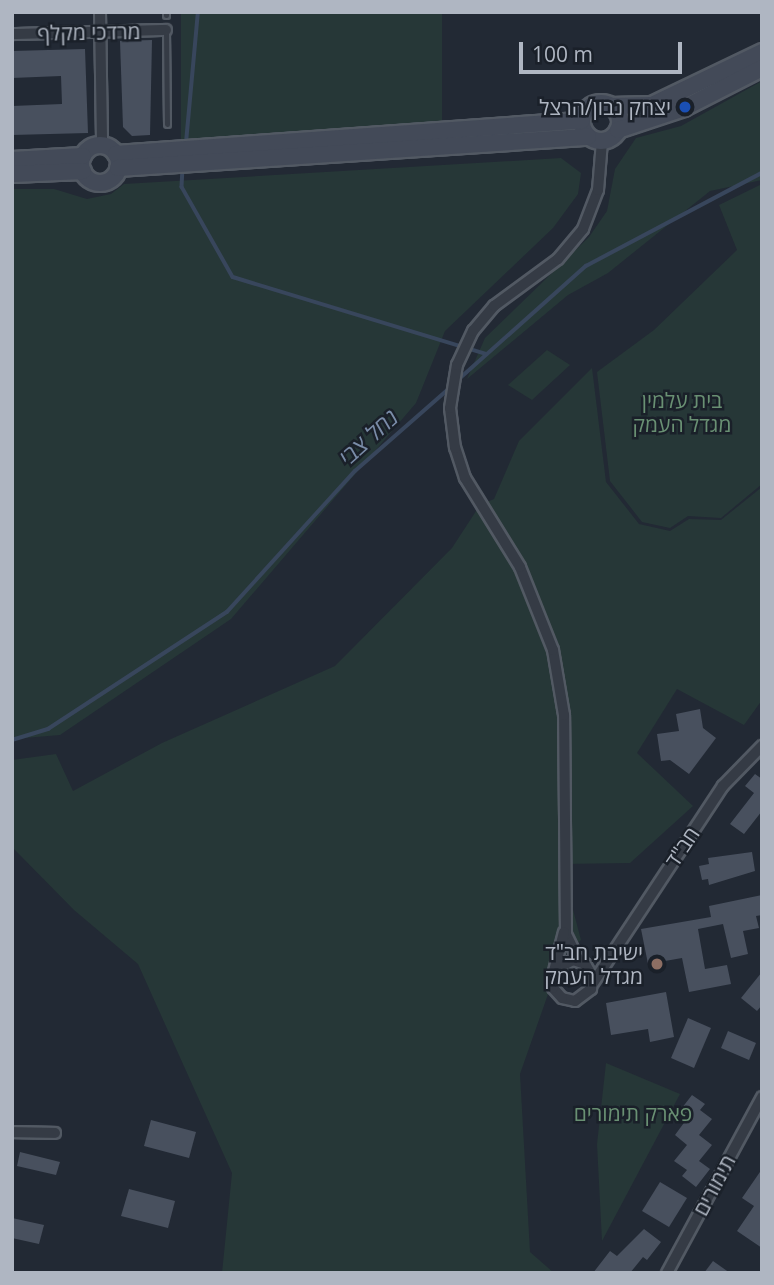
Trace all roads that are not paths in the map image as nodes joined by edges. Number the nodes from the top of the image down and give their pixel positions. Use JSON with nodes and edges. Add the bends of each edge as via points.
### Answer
{"nodes":[{"id":1,"x":100,"y":12,"type":"edge"},
{"id":2,"x":166,"y":30,"type":"joint"},
{"id":3,"x":101,"y":32,"type":"junction"},
{"id":4,"x":12,"y":34,"type":"edge"},
{"id":5,"x":762,"y":52,"type":"edge"},
{"id":6,"x":762,"y":68,"type":"edge"},
{"id":7,"x":611,"y":106,"type":"junction"},
{"id":8,"x":582,"y":121,"type":"junction"},
{"id":9,"x":167,"y":124,"type":"dead end"},
{"id":10,"x":618,"y":130,"type":"junction"},
{"id":11,"x":595,"y":139,"type":"junction"},
{"id":12,"x":112,"y":156,"type":"junction"},
{"id":13,"x":12,"y":160,"type":"edge"},
{"id":14,"x":83,"y":163,"type":"junction"},
{"id":15,"x":12,"y":174,"type":"edge"},
{"id":16,"x":762,"y":747,"type":"edge"},
{"id":17,"x":565,"y":924,"type":"junction"},
{"id":18,"x":609,"y":954,"type":"junction"},
{"id":19,"x":581,"y":962,"type":"junction"},
{"id":20,"x":556,"y":969,"type":"junction"},
{"id":21,"x":593,"y":983,"type":"junction"},
{"id":22,"x":762,"y":1097,"type":"edge"},
{"id":23,"x":12,"y":1132,"type":"edge"},
{"id":24,"x":55,"y":1133,"type":"dead end"},
{"id":25,"x":667,"y":1273,"type":"edge"}],
"edges":[{"from":1,"to":3,"type":"street"},
{"from":2,"to":3,"type":"street","name":"מרדכי מקלף"},
{"from":2,"to":9,"type":"lane"},
{"from":3,"to":4,"type":"street","name":"מרדכי מקלף"},
{"from":3,"to":12,"type":"street"},
{"from":5,"to":7,"type":"street","via":[[652,105]]},
{"from":6,"to":10,"type":"street","via":[[684,108]]},
{"from":7,"to":8,"type":"street","via":[[593,105]]},
{"from":7,"to":10,"type":"street","via":[[619,118]]},
{"from":8,"to":11,"type":"street"},
{"from":8,"to":12,"type":"street"},
{"from":10,"to":11,"type":"street"},
{"from":11,"to":12,"type":"street"},
{"from":11,"to":17,"type":"street","via":[[598,190],[583,229],[558,258],[494,306],[473,331],[457,365],[450,408],[465,478],[520,566],[553,650],[564,728]]},
{"from":12,"to":14,"type":"street"},
{"from":12,"to":14,"type":"street","via":[[112,178],[101,182],[90,179]]},
{"from":13,"to":14,"type":"street"},
{"from":14,"to":15,"type":"street"},
{"from":16,"to":18,"type":"street","name":"חב\"ד","via":[[723,786]]},
{"from":17,"to":19,"type":"street","via":[[568,943]]},
{"from":17,"to":20,"type":"street"},
{"from":18,"to":19,"type":"street"},
{"from":18,"to":21,"type":"street","name":"חב\"ד"},
{"from":19,"to":20,"type":"street","via":[[566,961]]},
{"from":19,"to":21,"type":"street"},
{"from":20,"to":21,"type":"street","via":[[554,988],[568,1000],[581,999]]},
{"from":22,"to":25,"type":"street","name":"תימורים"},
{"from":23,"to":24,"type":"street"}]}
